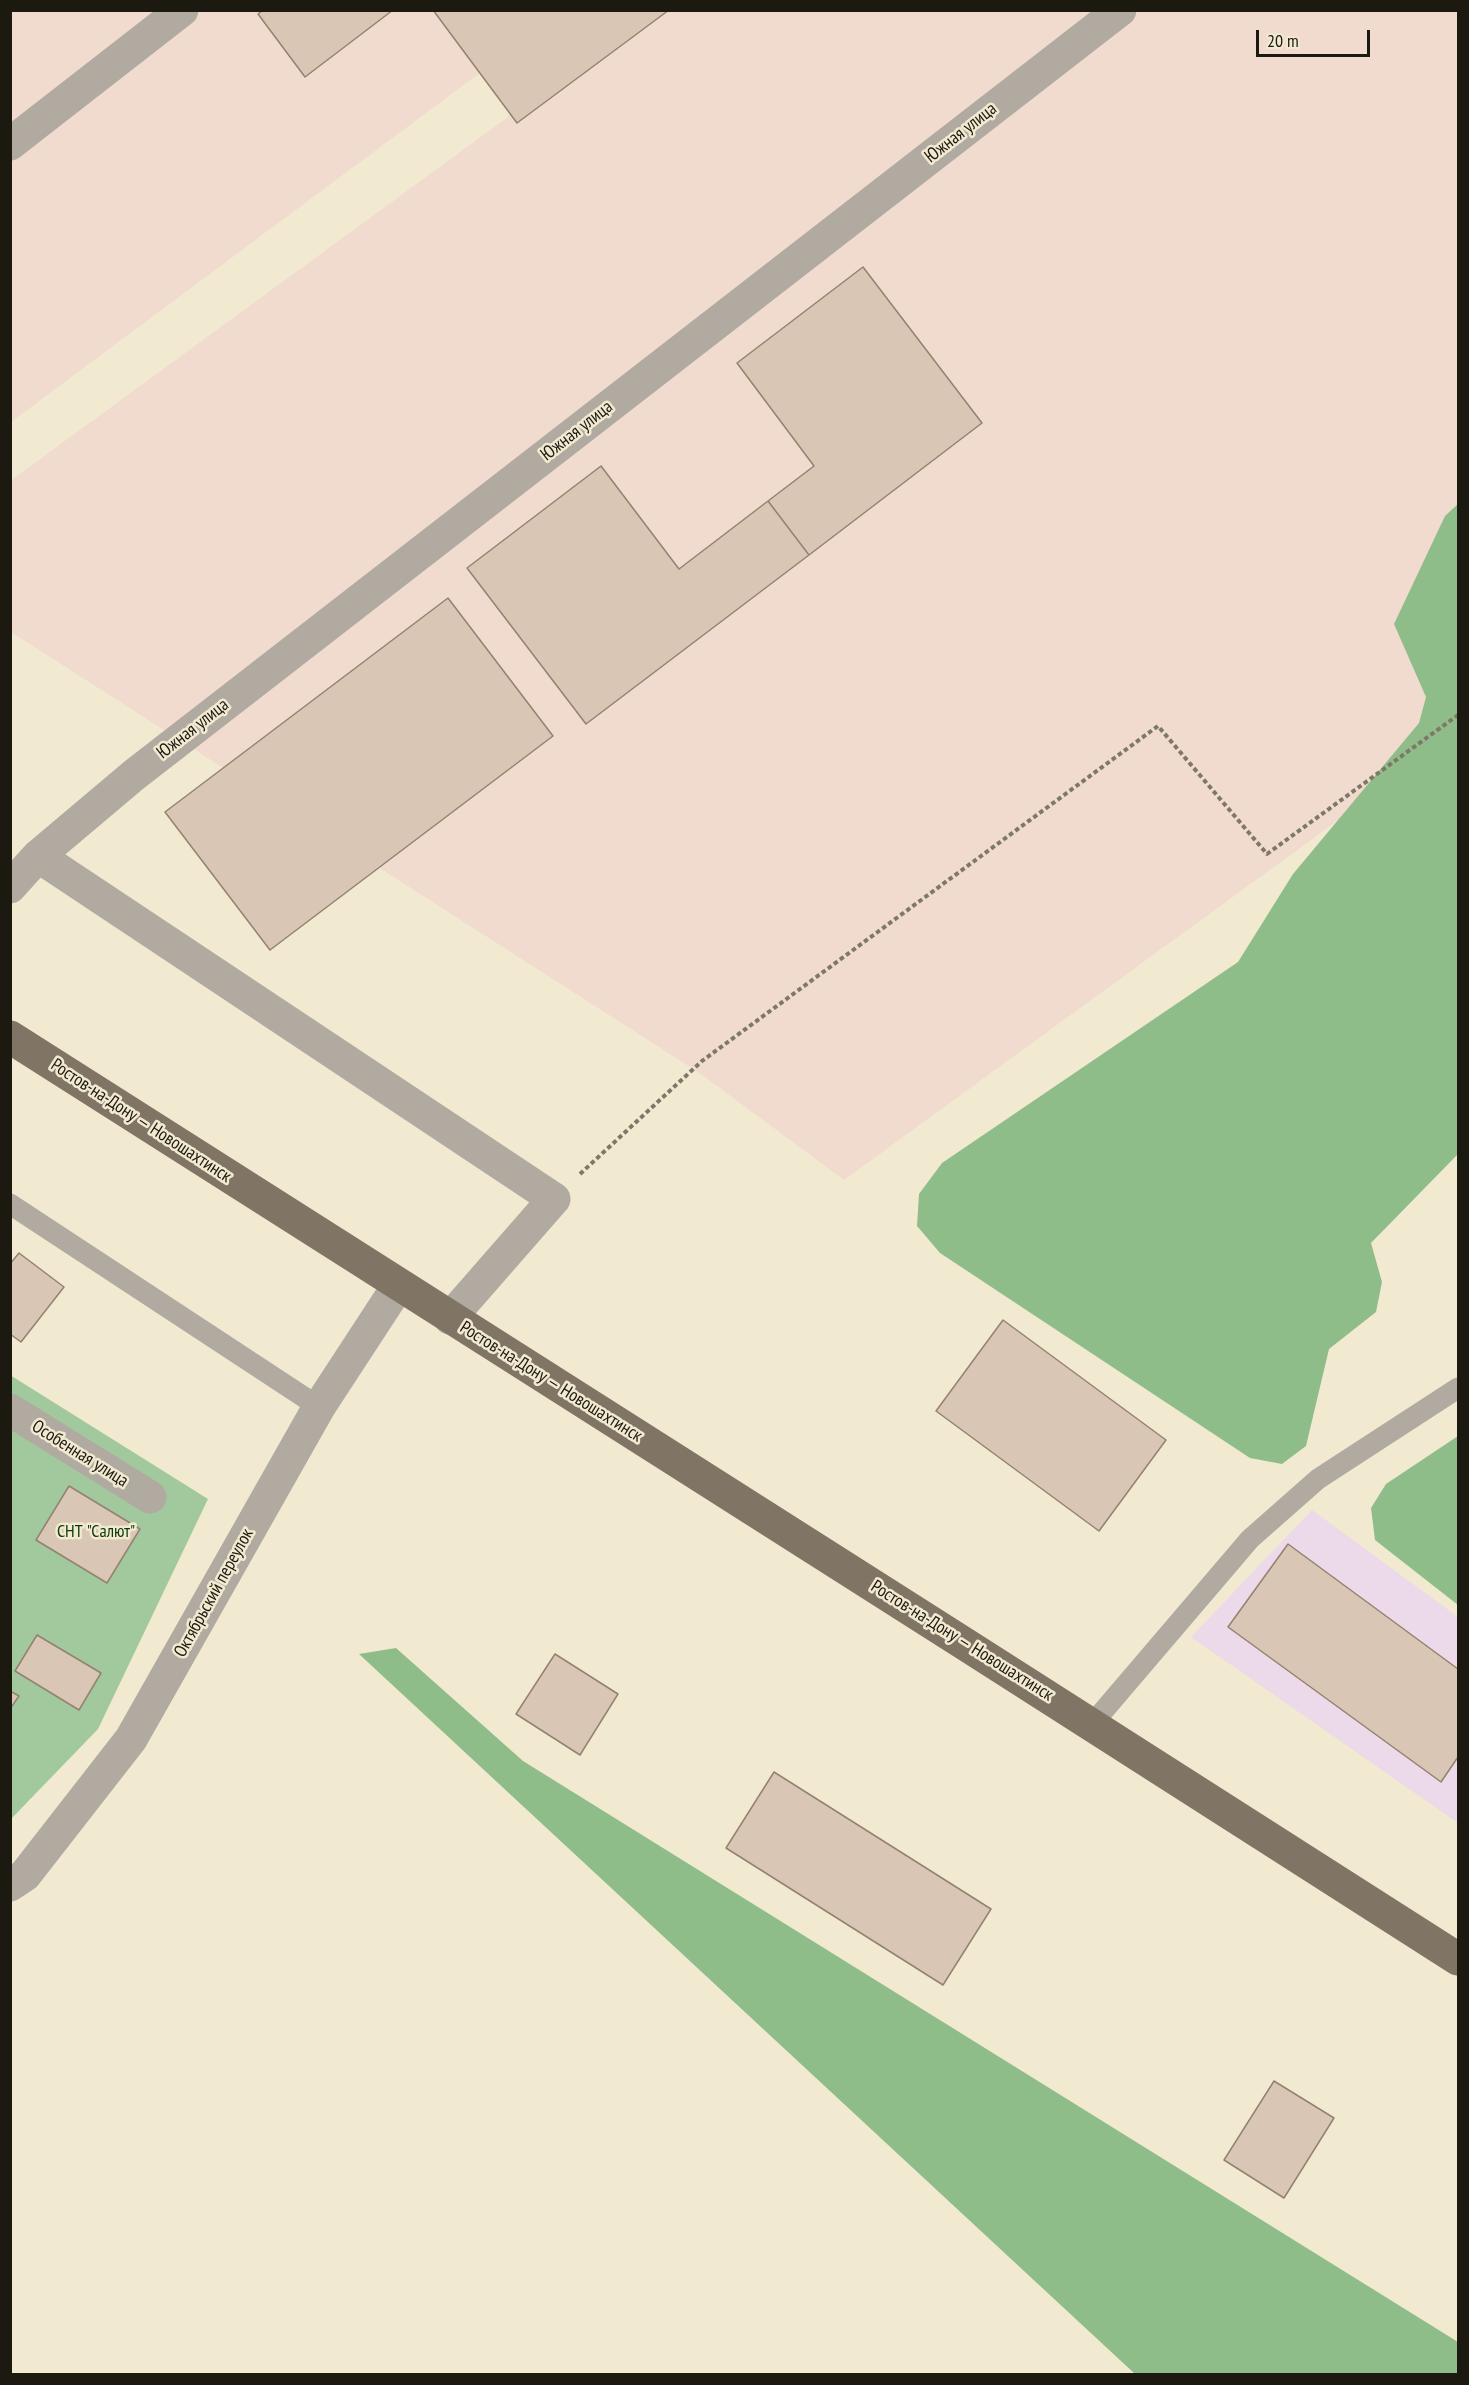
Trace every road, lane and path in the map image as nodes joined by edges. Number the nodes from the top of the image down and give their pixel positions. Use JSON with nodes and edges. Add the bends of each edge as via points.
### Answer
{"nodes":[{"id":1,"x":182,"y":10,"type":"edge"},
{"id":2,"x":1120,"y":10,"type":"edge"},
{"id":3,"x":10,"y":144,"type":"edge"},
{"id":4,"x":1458,"y":715,"type":"edge"},
{"id":5,"x":38,"y":856,"type":"junction"},
{"id":6,"x":10,"y":887,"type":"edge"},
{"id":7,"x":10,"y":1036,"type":"edge"},
{"id":8,"x":554,"y":1198,"type":"junction"},
{"id":9,"x":10,"y":1204,"type":"edge"},
{"id":10,"x":398,"y":1286,"type":"junction"},
{"id":11,"x":450,"y":1318,"type":"junction"},
{"id":12,"x":1458,"y":1388,"type":"edge"},
{"id":13,"x":319,"y":1407,"type":"junction"},
{"id":14,"x":10,"y":1410,"type":"edge"},
{"id":15,"x":150,"y":1497,"type":"dead end"},
{"id":16,"x":1093,"y":1723,"type":"junction"},
{"id":17,"x":10,"y":1885,"type":"edge"},
{"id":18,"x":1458,"y":1959,"type":"edge"}],
"edges":[{"from":1,"to":3,"type":"street"},
{"from":2,"to":5,"type":"street","name":"Южная улица","via":[[134,775]]},
{"from":4,"to":8,"type":"path","via":[[1267,854],[1158,726],[702,1061]]},
{"from":5,"to":6,"type":"street","name":"Южная улица"},
{"from":5,"to":8,"type":"street"},
{"from":7,"to":10,"type":"main road","name":"Ростов-на-Дону — Новошахтинск"},
{"from":8,"to":11,"type":"street"},
{"from":9,"to":13,"type":"lane"},
{"from":10,"to":11,"type":"main road","name":"Ростов-на-Дону — Новошахтинск"},
{"from":10,"to":13,"type":"street","name":"Октябрьский переулок"},
{"from":11,"to":16,"type":"main road","name":"Ростов-на-Дону — Новошахтинск"},
{"from":12,"to":16,"type":"lane","via":[[1318,1479],[1250,1539]]},
{"from":13,"to":17,"type":"street","name":"Октябрьский переулок","via":[[131,1739],[25,1875]]},
{"from":14,"to":15,"type":"street","name":"Особенная улица"},
{"from":16,"to":18,"type":"main road","name":"Ростов-на-Дону — Новошахтинск"}]}
